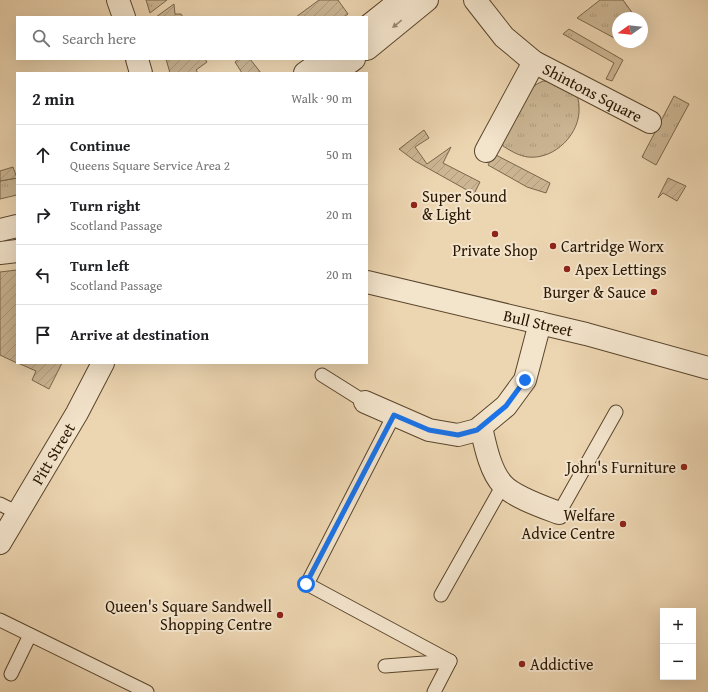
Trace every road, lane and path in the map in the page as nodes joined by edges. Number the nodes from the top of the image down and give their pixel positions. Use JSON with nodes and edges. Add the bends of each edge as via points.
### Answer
{"nodes":[{"id":1,"x":118,"y":0,"type":"edge"},
{"id":2,"x":401,"y":0,"type":"edge"},
{"id":3,"x":427,"y":0,"type":"edge"},
{"id":4,"x":476,"y":0,"type":"edge"},
{"id":5,"x":124,"y":16,"type":"edge"},
{"id":6,"x":368,"y":26,"type":"edge"},
{"id":7,"x":368,"y":48,"type":"edge"},
{"id":8,"x":324,"y":60,"type":"edge"},
{"id":9,"x":353,"y":60,"type":"edge"},
{"id":10,"x":534,"y":62,"type":"junction"},
{"id":11,"x":306,"y":72,"type":"edge"},
{"id":12,"x":336,"y":72,"type":"edge"},
{"id":13,"x":650,"y":122,"type":"dead end"},
{"id":14,"x":486,"y":151,"type":"dead end"},
{"id":15,"x":16,"y":226,"type":"edge"},
{"id":16,"x":0,"y":230,"type":"edge"},
{"id":17,"x":16,"y":251,"type":"edge"},
{"id":18,"x":0,"y":253,"type":"edge"},
{"id":19,"x":368,"y":282,"type":"edge"},
{"id":20,"x":540,"y":323,"type":"junction"},
{"id":21,"x":102,"y":364,"type":"edge"},
{"id":22,"x":708,"y":368,"type":"edge"},
{"id":23,"x":322,"y":375,"type":"dead end"},
{"id":24,"x":365,"y":402,"type":"joint"},
{"id":25,"x":616,"y":412,"type":"dead end"},
{"id":26,"x":394,"y":415,"type":"junction"},
{"id":27,"x":481,"y":427,"type":"junction"},
{"id":28,"x":503,"y":485,"type":"junction"},
{"id":29,"x":9,"y":509,"type":"edge"},
{"id":30,"x":559,"y":513,"type":"joint"},
{"id":31,"x":0,"y":543,"type":"edge"},
{"id":32,"x":441,"y":595,"type":"dead end"},
{"id":33,"x":0,"y":620,"type":"edge"},
{"id":34,"x":30,"y":635,"type":"junction"},
{"id":35,"x":450,"y":661,"type":"junction"},
{"id":36,"x":385,"y":666,"type":"dead end"},
{"id":37,"x":11,"y":674,"type":"dead end"},
{"id":38,"x":147,"y":692,"type":"edge"},
{"id":39,"x":434,"y":692,"type":"edge"}],
"edges":[{"from":1,"to":5,"type":"street"},
{"from":2,"to":6,"type":"street"},
{"from":3,"to":7,"type":"street","one_way":true},
{"from":4,"to":10,"type":"street","name":"Shintons Square","via":[[504,37]]},
{"from":8,"to":11,"type":"street"},
{"from":9,"to":12,"type":"street"},
{"from":10,"to":13,"type":"street","name":"Shintons Square"},
{"from":10,"to":14,"type":"street","name":"Shintons Square"},
{"from":15,"to":16,"type":"street"},
{"from":17,"to":18,"type":"street"},
{"from":19,"to":20,"type":"street","name":"Bull Street"},
{"from":20,"to":22,"type":"street","name":"Bull Street"},
{"from":20,"to":27,"type":"street","via":[[525,380],[506,406]]},
{"from":21,"to":29,"type":"street","name":"Pitt Street","via":[[77,412]]},
{"from":23,"to":24,"type":"lane"},
{"from":24,"to":26,"type":"street"},
{"from":25,"to":30,"type":"lane"},
{"from":26,"to":27,"type":"street","via":[[429,430],[458,435]]},
{"from":26,"to":35,"type":"lane","via":[[306,584]]},
{"from":27,"to":28,"type":"street","via":[[491,464]]},
{"from":28,"to":30,"type":"street","via":[[518,496]]},
{"from":28,"to":32,"type":"lane"},
{"from":29,"to":31,"type":"street","name":"Pitt Street"},
{"from":33,"to":34,"type":"lane"},
{"from":34,"to":37,"type":"lane"},
{"from":34,"to":38,"type":"lane"},
{"from":35,"to":36,"type":"lane"},
{"from":35,"to":39,"type":"lane"}]}
